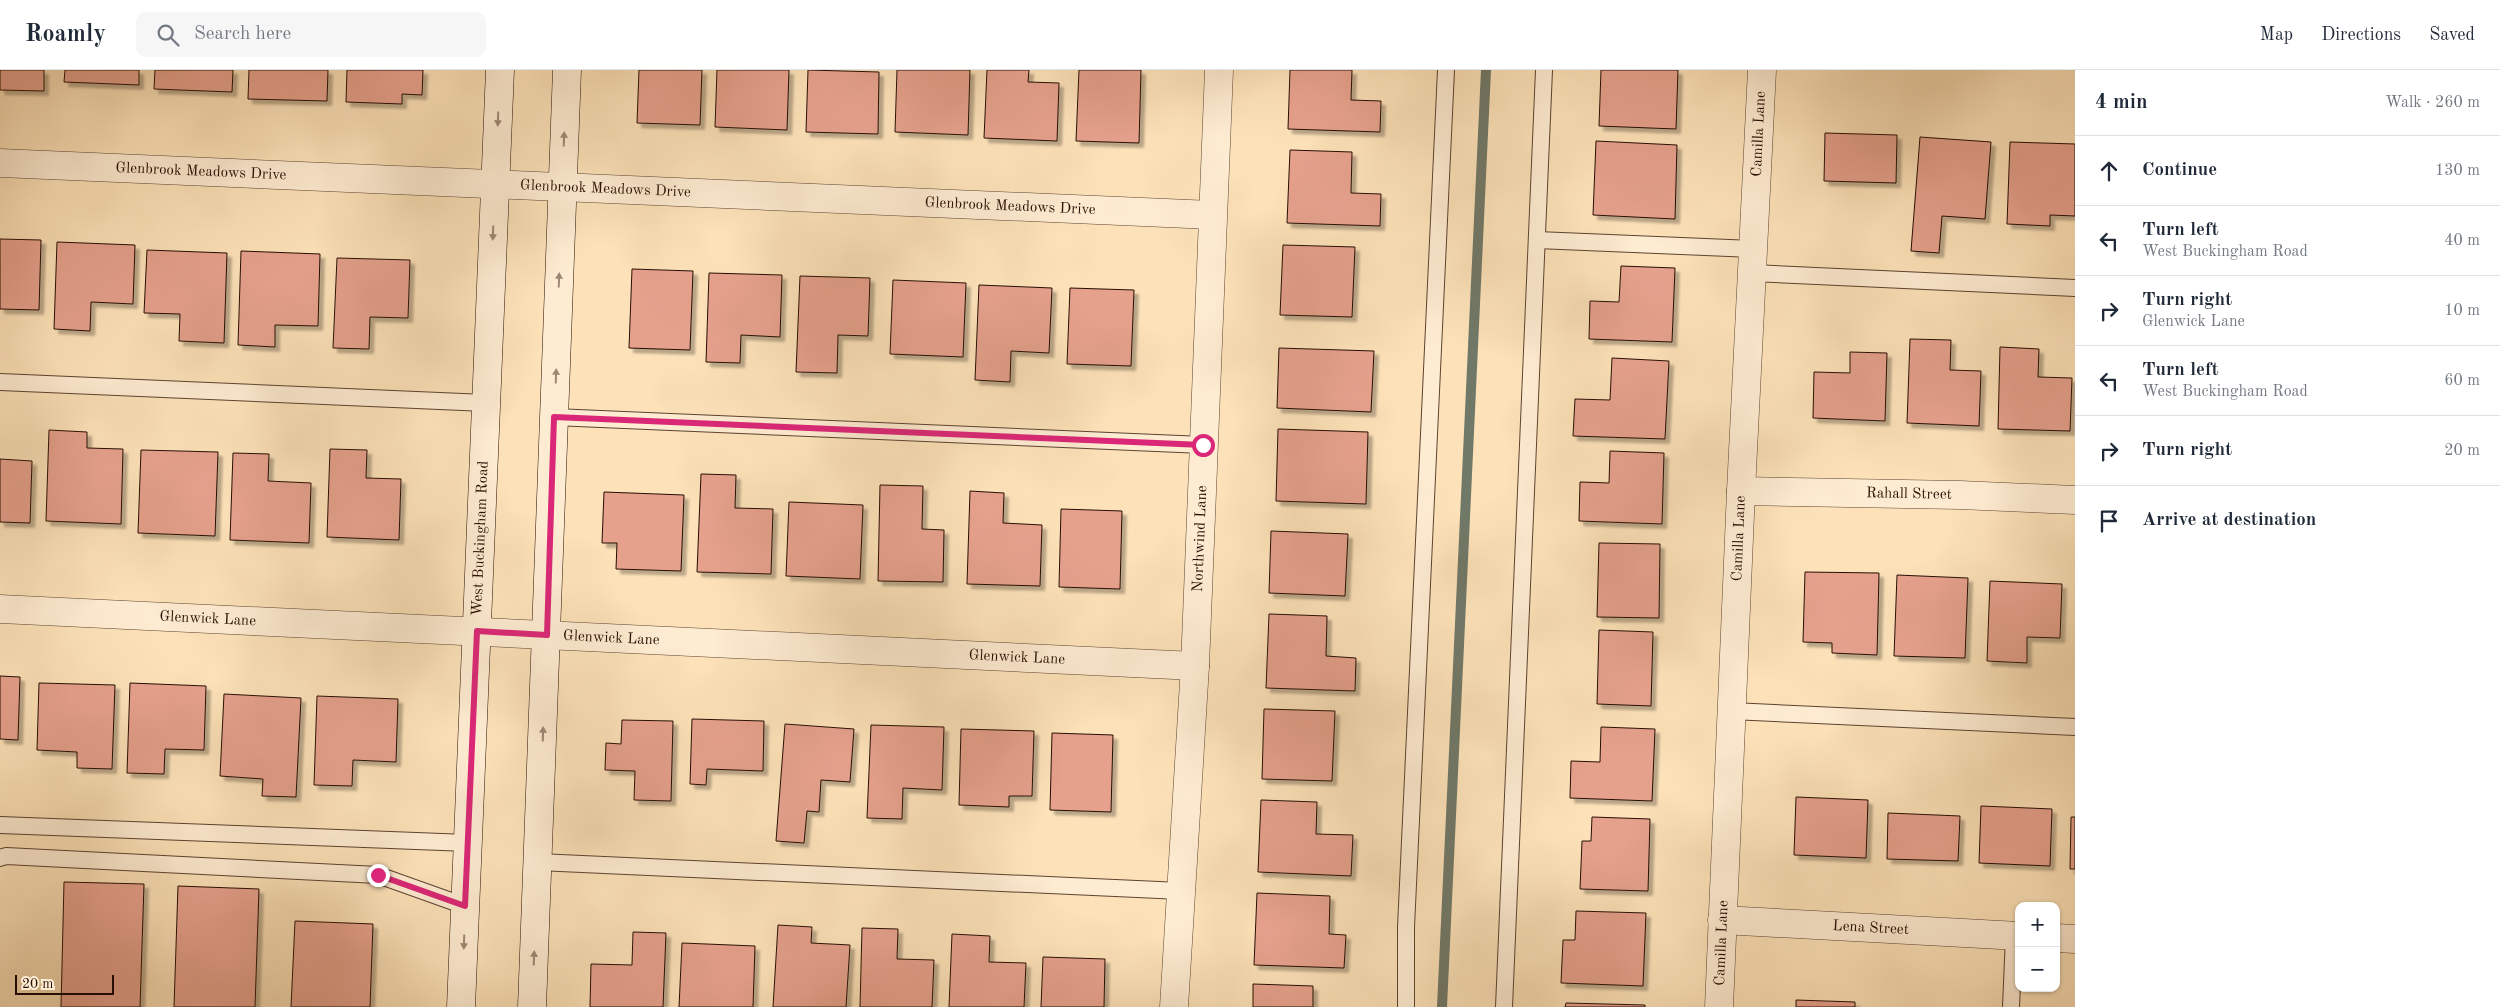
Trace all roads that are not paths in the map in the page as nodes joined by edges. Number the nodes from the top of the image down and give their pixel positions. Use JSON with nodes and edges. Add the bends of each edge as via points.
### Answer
{"nodes":[{"id":1,"x":500,"y":70,"type":"edge"},
{"id":2,"x":567,"y":70,"type":"edge"},
{"id":3,"x":1219,"y":70,"type":"edge"},
{"id":4,"x":1446,"y":70,"type":"edge"},
{"id":5,"x":1544,"y":70,"type":"edge"},
{"id":6,"x":1762,"y":70,"type":"edge"},
{"id":7,"x":0,"y":164,"type":"edge"},
{"id":8,"x":496,"y":184,"type":"junction"},
{"id":9,"x":562,"y":187,"type":"junction"},
{"id":10,"x":1212,"y":214,"type":"junction"},
{"id":11,"x":1537,"y":240,"type":"junction"},
{"id":12,"x":1752,"y":261,"type":"junction"},
{"id":13,"x":2075,"y":288,"type":"edge"},
{"id":14,"x":0,"y":382,"type":"edge"},
{"id":15,"x":486,"y":403,"type":"junction"},
{"id":16,"x":554,"y":417,"type":"junction"},
{"id":17,"x":1203,"y":445,"type":"junction"},
{"id":18,"x":1741,"y":491,"type":"junction"},
{"id":19,"x":2075,"y":500,"type":"edge"},
{"id":20,"x":0,"y":608,"type":"edge"},
{"id":21,"x":477,"y":631,"type":"junction"},
{"id":22,"x":547,"y":635,"type":"junction"},
{"id":23,"x":1195,"y":666,"type":"junction"},
{"id":24,"x":1731,"y":711,"type":"junction"},
{"id":25,"x":2075,"y":727,"type":"edge"},
{"id":26,"x":0,"y":825,"type":"edge"},
{"id":27,"x":468,"y":844,"type":"junction"},
{"id":28,"x":0,"y":858,"type":"edge"},
{"id":29,"x":538,"y":862,"type":"junction"},
{"id":30,"x":1181,"y":891,"type":"junction"},
{"id":31,"x":465,"y":906,"type":"junction"},
{"id":32,"x":1722,"y":920,"type":"junction"},
{"id":33,"x":2015,"y":936,"type":"edge"},
{"id":34,"x":2060,"y":938,"type":"edge"},
{"id":35,"x":2075,"y":939,"type":"edge"},
{"id":36,"x":2015,"y":947,"type":"edge"},
{"id":37,"x":461,"y":1007,"type":"edge"},
{"id":38,"x":532,"y":1007,"type":"edge"},
{"id":39,"x":1174,"y":1007,"type":"edge"},
{"id":40,"x":1406,"y":1007,"type":"edge"},
{"id":41,"x":1504,"y":1007,"type":"edge"},
{"id":42,"x":1719,"y":1007,"type":"edge"},
{"id":43,"x":2011,"y":1007,"type":"edge"}],
"edges":[{"from":1,"to":8,"type":"street","name":"West Buckingham Road","one_way":true},
{"from":9,"to":2,"type":"street","one_way":true},
{"from":3,"to":10,"type":"street","name":"Northwind Lane"},
{"from":4,"to":40,"type":"lane","via":[[1406,927]]},
{"from":5,"to":11,"type":"lane"},
{"from":6,"to":12,"type":"street","name":"Camilla Lane"},
{"from":7,"to":8,"type":"street","name":"Glenbrook Meadows Drive"},
{"from":8,"to":9,"type":"street","name":"Glenbrook Meadows Drive"},
{"from":8,"to":15,"type":"street","name":"West Buckingham Road","one_way":true},
{"from":9,"to":10,"type":"street","name":"Glenbrook Meadows Drive"},
{"from":16,"to":9,"type":"street","one_way":true},
{"from":10,"to":17,"type":"street","name":"Northwind Lane"},
{"from":11,"to":12,"type":"lane"},
{"from":11,"to":41,"type":"lane"},
{"from":12,"to":13,"type":"lane"},
{"from":12,"to":18,"type":"street","name":"Camilla Lane"},
{"from":14,"to":15,"type":"lane"},
{"from":15,"to":21,"type":"street","name":"West Buckingham Road"},
{"from":16,"to":17,"type":"lane"},
{"from":16,"to":22,"type":"street"},
{"from":17,"to":23,"type":"street","name":"Northwind Lane"},
{"from":18,"to":19,"type":"street","name":"Rahall Street"},
{"from":18,"to":24,"type":"street","name":"Camilla Lane"},
{"from":20,"to":21,"type":"street","name":"Glenwick Lane"},
{"from":21,"to":22,"type":"street","name":"Glenwick Lane"},
{"from":21,"to":27,"type":"street","name":"West Buckingham Road"},
{"from":22,"to":23,"type":"street","name":"Glenwick Lane"},
{"from":29,"to":22,"type":"street","one_way":true},
{"from":23,"to":30,"type":"street","name":"Northwind Lane"},
{"from":24,"to":25,"type":"lane"},
{"from":24,"to":32,"type":"street","name":"Camilla Lane"},
{"from":26,"to":27,"type":"lane"},
{"from":27,"to":31,"type":"street","name":"West Buckingham Road"},
{"from":28,"to":31,"type":"lane","via":[[378,875]]},
{"from":29,"to":30,"type":"lane"},
{"from":38,"to":29,"type":"street","one_way":true},
{"from":30,"to":39,"type":"street","name":"Northwind Lane"},
{"from":31,"to":37,"type":"street","name":"West Buckingham Road","one_way":true},
{"from":32,"to":33,"type":"street","name":"Lena Street"},
{"from":32,"to":42,"type":"street","name":"Camilla Lane"},
{"from":34,"to":35,"type":"street"},
{"from":36,"to":43,"type":"lane"}]}
